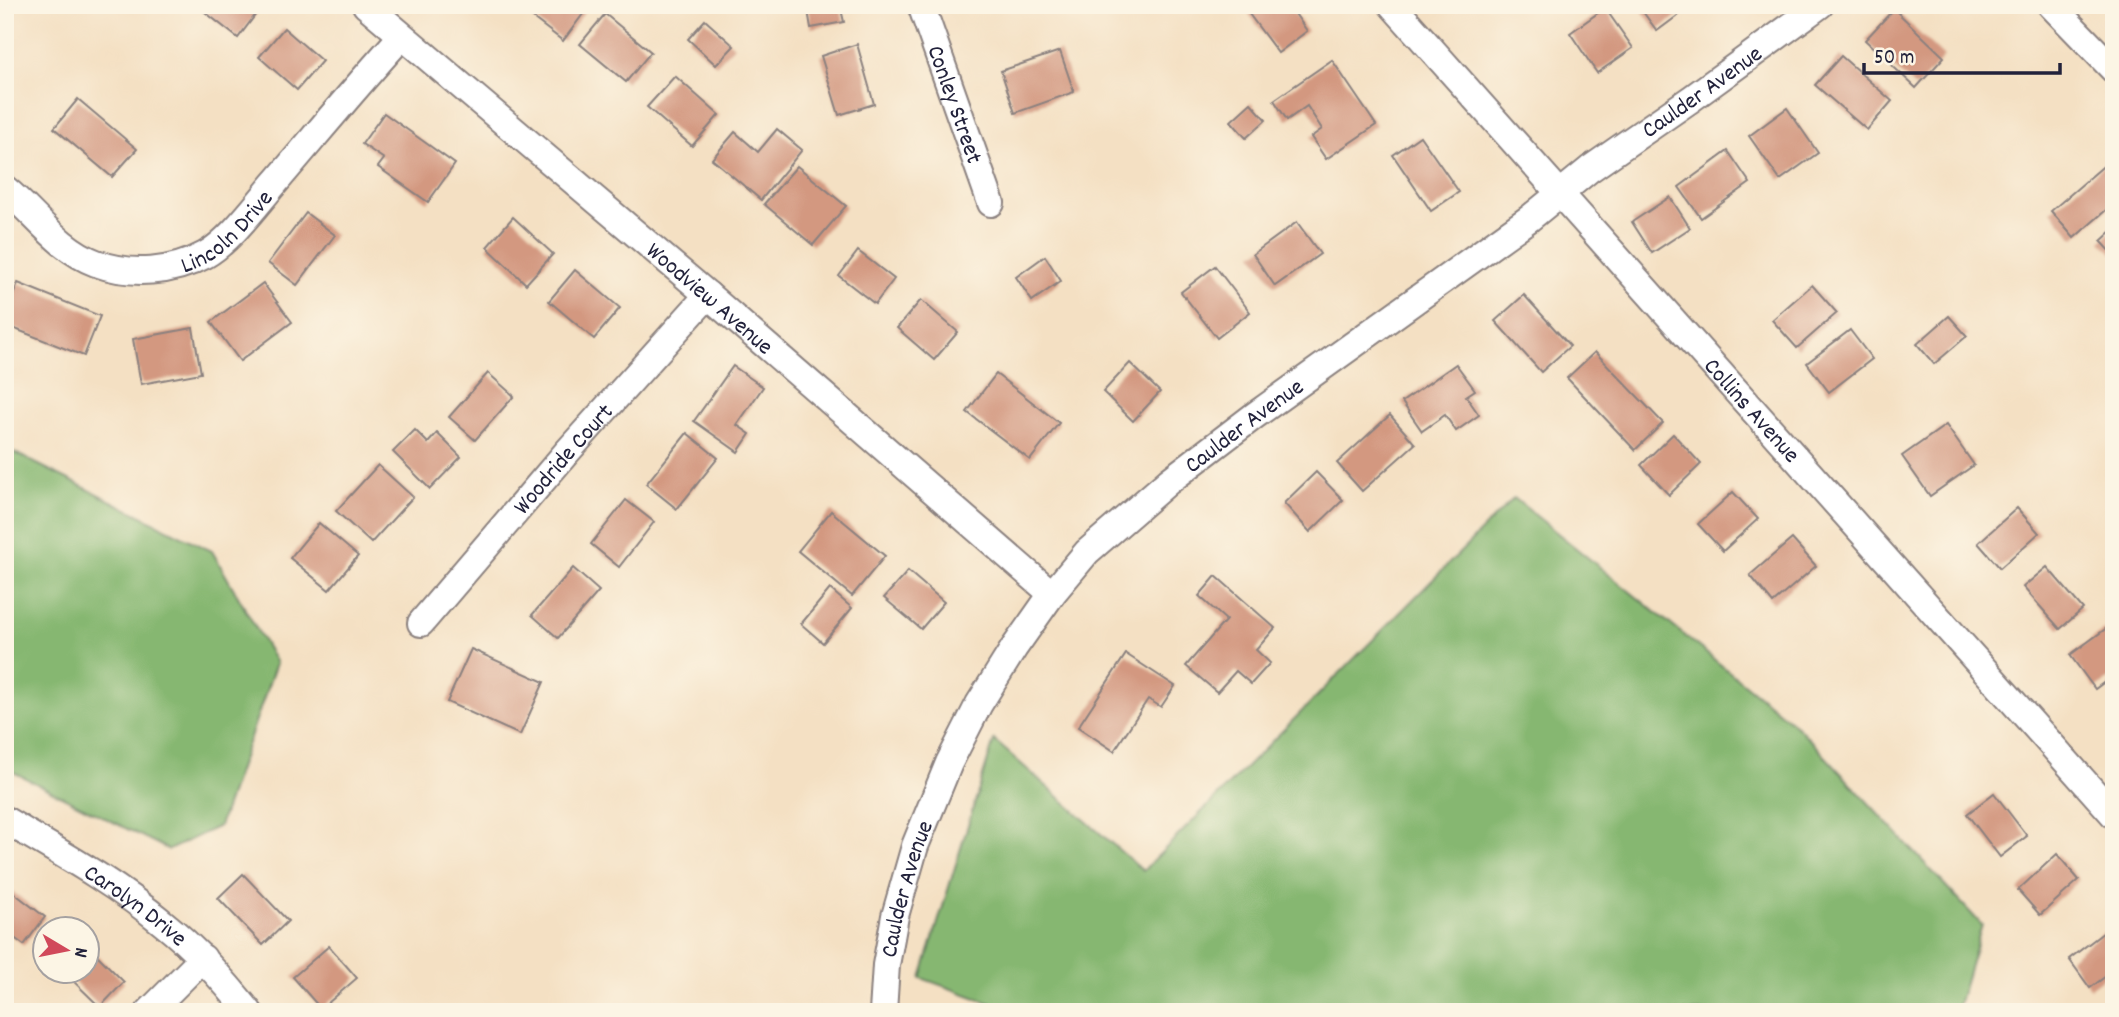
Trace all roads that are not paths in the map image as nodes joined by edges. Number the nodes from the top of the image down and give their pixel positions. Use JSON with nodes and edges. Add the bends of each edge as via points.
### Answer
{"nodes":[{"id":1,"x":366,"y":5,"type":"edge"},
{"id":2,"x":921,"y":5,"type":"edge"},
{"id":3,"x":1392,"y":5,"type":"edge"},
{"id":4,"x":1820,"y":5,"type":"edge"},
{"id":5,"x":2051,"y":5,"type":"edge"},
{"id":6,"x":401,"y":37,"type":"junction"},
{"id":7,"x":2114,"y":70,"type":"edge"},
{"id":8,"x":5,"y":189,"type":"edge"},
{"id":9,"x":1559,"y":195,"type":"junction"},
{"id":10,"x":991,"y":203,"type":"dead end"},
{"id":11,"x":708,"y":295,"type":"junction"},
{"id":12,"x":1052,"y":594,"type":"junction"},
{"id":13,"x":421,"y":623,"type":"dead end"},
{"id":14,"x":2114,"y":815,"type":"edge"},
{"id":15,"x":5,"y":820,"type":"edge"},
{"id":16,"x":203,"y":958,"type":"junction"},
{"id":17,"x":149,"y":1012,"type":"edge"},
{"id":18,"x":249,"y":1012,"type":"edge"},
{"id":19,"x":883,"y":1012,"type":"edge"}],
"edges":[{"from":1,"to":6,"type":"street","name":"Woodview Avenue"},
{"from":2,"to":10,"type":"street","name":"Conley Street"},
{"from":3,"to":9,"type":"street","name":"Collins Avenue"},
{"from":4,"to":9,"type":"street","name":"Caulder Avenue"},
{"from":5,"to":7,"type":"street"},
{"from":6,"to":8,"type":"street","name":"Lincoln Drive","via":[[246,218],[206,254],[180,265],[152,271],[123,270],[95,262],[70,249]]},
{"from":6,"to":11,"type":"street","name":"Woodview Avenue"},
{"from":9,"to":12,"type":"street","name":"Caulder Avenue","via":[[1169,481],[1087,552]]},
{"from":9,"to":14,"type":"street","name":"Collins Avenue"},
{"from":11,"to":12,"type":"street","name":"Woodview Avenue"},
{"from":11,"to":13,"type":"street","name":"Woodride Court"},
{"from":12,"to":19,"type":"street","name":"Caulder Avenue","via":[[979,704],[915,846],[895,916]]},
{"from":15,"to":16,"type":"street","name":"Carolyn Drive","via":[[122,891]]},
{"from":16,"to":17,"type":"street"},
{"from":16,"to":18,"type":"street","name":"Carolyn Drive"}]}
